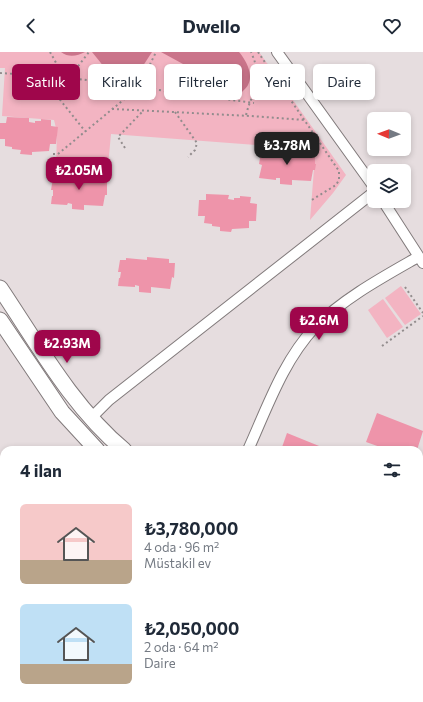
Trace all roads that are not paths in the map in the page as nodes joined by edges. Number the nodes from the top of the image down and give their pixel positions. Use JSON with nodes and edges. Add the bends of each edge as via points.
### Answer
{"nodes":[{"id":1,"x":277,"y":52,"type":"edge"},
{"id":2,"x":367,"y":178,"type":"edge"},
{"id":3,"x":367,"y":197,"type":"edge"},
{"id":4,"x":388,"y":208,"type":"edge"},
{"id":5,"x":421,"y":260,"type":"edge"},
{"id":6,"x":0,"y":288,"type":"edge"},
{"id":7,"x":0,"y":320,"type":"edge"},
{"id":8,"x":92,"y":417,"type":"junction"},
{"id":9,"x":93,"y":446,"type":"edge"},
{"id":10,"x":120,"y":446,"type":"edge"},
{"id":11,"x":250,"y":446,"type":"edge"}],
"edges":[{"from":1,"to":2,"type":"street"},
{"from":3,"to":8,"type":"street","via":[[109,400]]},
{"from":4,"to":5,"type":"street"},
{"from":5,"to":11,"type":"street","via":[[370,285],[315,328],[288,364]]},
{"from":6,"to":8,"type":"main road","via":[[70,392]]},
{"from":7,"to":9,"type":"main road","via":[[62,412]]},
{"from":8,"to":10,"type":"main road"}]}
